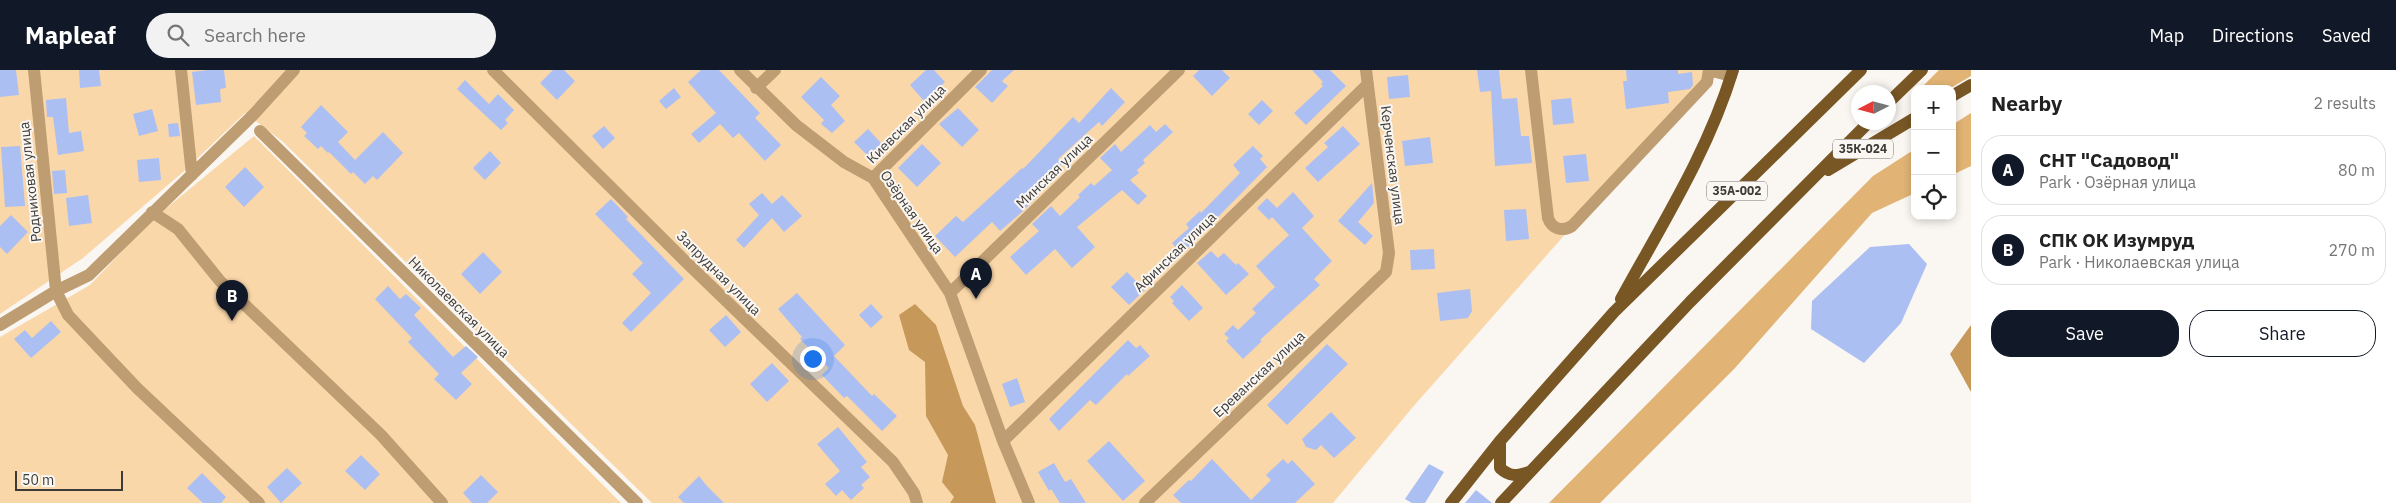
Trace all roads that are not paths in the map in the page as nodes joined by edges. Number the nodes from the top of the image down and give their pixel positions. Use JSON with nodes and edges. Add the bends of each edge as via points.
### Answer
{"nodes":[{"id":1,"x":34,"y":70,"type":"edge"},
{"id":2,"x":181,"y":70,"type":"edge"},
{"id":3,"x":294,"y":70,"type":"edge"},
{"id":4,"x":493,"y":70,"type":"edge"},
{"id":5,"x":740,"y":70,"type":"edge"},
{"id":6,"x":775,"y":70,"type":"edge"},
{"id":7,"x":982,"y":70,"type":"edge"},
{"id":8,"x":1179,"y":70,"type":"edge"},
{"id":9,"x":1366,"y":70,"type":"edge"},
{"id":10,"x":1531,"y":70,"type":"edge"},
{"id":11,"x":1709,"y":70,"type":"edge"},
{"id":12,"x":1861,"y":70,"type":"edge"},
{"id":13,"x":1922,"y":70,"type":"edge"},
{"id":14,"x":1732,"y":73,"type":"edge"},
{"id":15,"x":1368,"y":84,"type":"junction"},
{"id":16,"x":1971,"y":85,"type":"edge"},
{"id":17,"x":756,"y":88,"type":"junction"},
{"id":18,"x":1956,"y":94,"type":"edge"},
{"id":19,"x":1896,"y":95,"type":"edge"},
{"id":20,"x":1911,"y":120,"type":"edge"},
{"id":21,"x":1861,"y":130,"type":"edge"},
{"id":22,"x":260,"y":131,"type":"dead end"},
{"id":23,"x":192,"y":176,"type":"junction"},
{"id":24,"x":873,"y":178,"type":"junction"},
{"id":25,"x":1810,"y":180,"type":"junction"},
{"id":26,"x":152,"y":212,"type":"junction"},
{"id":27,"x":1389,"y":263,"type":"joint"},
{"id":28,"x":56,"y":291,"type":"junction"},
{"id":29,"x":950,"y":293,"type":"junction"},
{"id":30,"x":1614,"y":312,"type":"junction"},
{"id":31,"x":0,"y":325,"type":"edge"},
{"id":32,"x":1003,"y":441,"type":"junction"},
{"id":33,"x":1500,"y":441,"type":"junction"},
{"id":34,"x":1530,"y":472,"type":"junction"},
{"id":35,"x":258,"y":503,"type":"edge"},
{"id":36,"x":442,"y":503,"type":"edge"},
{"id":37,"x":637,"y":503,"type":"edge"},
{"id":38,"x":917,"y":503,"type":"edge"},
{"id":39,"x":1029,"y":503,"type":"edge"},
{"id":40,"x":1145,"y":503,"type":"edge"},
{"id":41,"x":1451,"y":503,"type":"edge"},
{"id":42,"x":1501,"y":503,"type":"edge"}],
"edges":[{"from":1,"to":28,"type":"street","name":"Родниковая улица"},
{"from":2,"to":23,"type":"street"},
{"from":3,"to":23,"type":"street"},
{"from":4,"to":38,"type":"street","name":"Запрудная улица","via":[[893,462]]},
{"from":5,"to":17,"type":"street","name":"Озёрная улица"},
{"from":6,"to":17,"type":"street"},
{"from":7,"to":24,"type":"street","name":"Киевская улица"},
{"from":8,"to":29,"type":"street","name":"Минская улица"},
{"from":9,"to":15,"type":"street","name":"Керченская улица"},
{"from":10,"to":11,"type":"street","via":[[1548,218],[1558,229],[1572,226],[1707,82]]},
{"from":11,"to":14,"type":"street"},
{"from":12,"to":30,"type":"main road","number":"35А-002"},
{"from":13,"to":19,"type":"main road"},
{"from":14,"to":30,"type":"main road","via":[[1715,122],[1696,162]]},
{"from":15,"to":27,"type":"street","name":"Керченская улица"},
{"from":15,"to":32,"type":"street","name":"Афинская улица"},
{"from":16,"to":18,"type":"main road"},
{"from":17,"to":24,"type":"street","name":"Озёрная улица","via":[[796,125],[844,162]]},
{"from":20,"to":25,"type":"main road","number":"35К-024"},
{"from":21,"to":25,"type":"main road","number":"35А-002"},
{"from":22,"to":37,"type":"street","name":"Николаевская улица"},
{"from":23,"to":26,"type":"street"},
{"from":24,"to":29,"type":"street","name":"Озёрная улица"},
{"from":25,"to":34,"type":"main road","number":"35А-002"},
{"from":26,"to":28,"type":"street","via":[[89,275]]},
{"from":26,"to":36,"type":"street","via":[[178,229],[220,281],[381,435]]},
{"from":27,"to":40,"type":"street","name":"Ереванская улица","via":[[1380,280]]},
{"from":28,"to":31,"type":"street"},
{"from":28,"to":35,"type":"street","via":[[68,315],[118,368]]},
{"from":29,"to":32,"type":"street","name":"Озёрная улица"},
{"from":30,"to":33,"type":"main road","number":"35А-002"},
{"from":32,"to":39,"type":"street","name":"Озёрная улица"},
{"from":33,"to":34,"type":"main road","via":[[1500,468],[1508,475]]},
{"from":33,"to":41,"type":"main road","number":"35А-002"},
{"from":34,"to":42,"type":"main road","number":"35А-002"}]}
